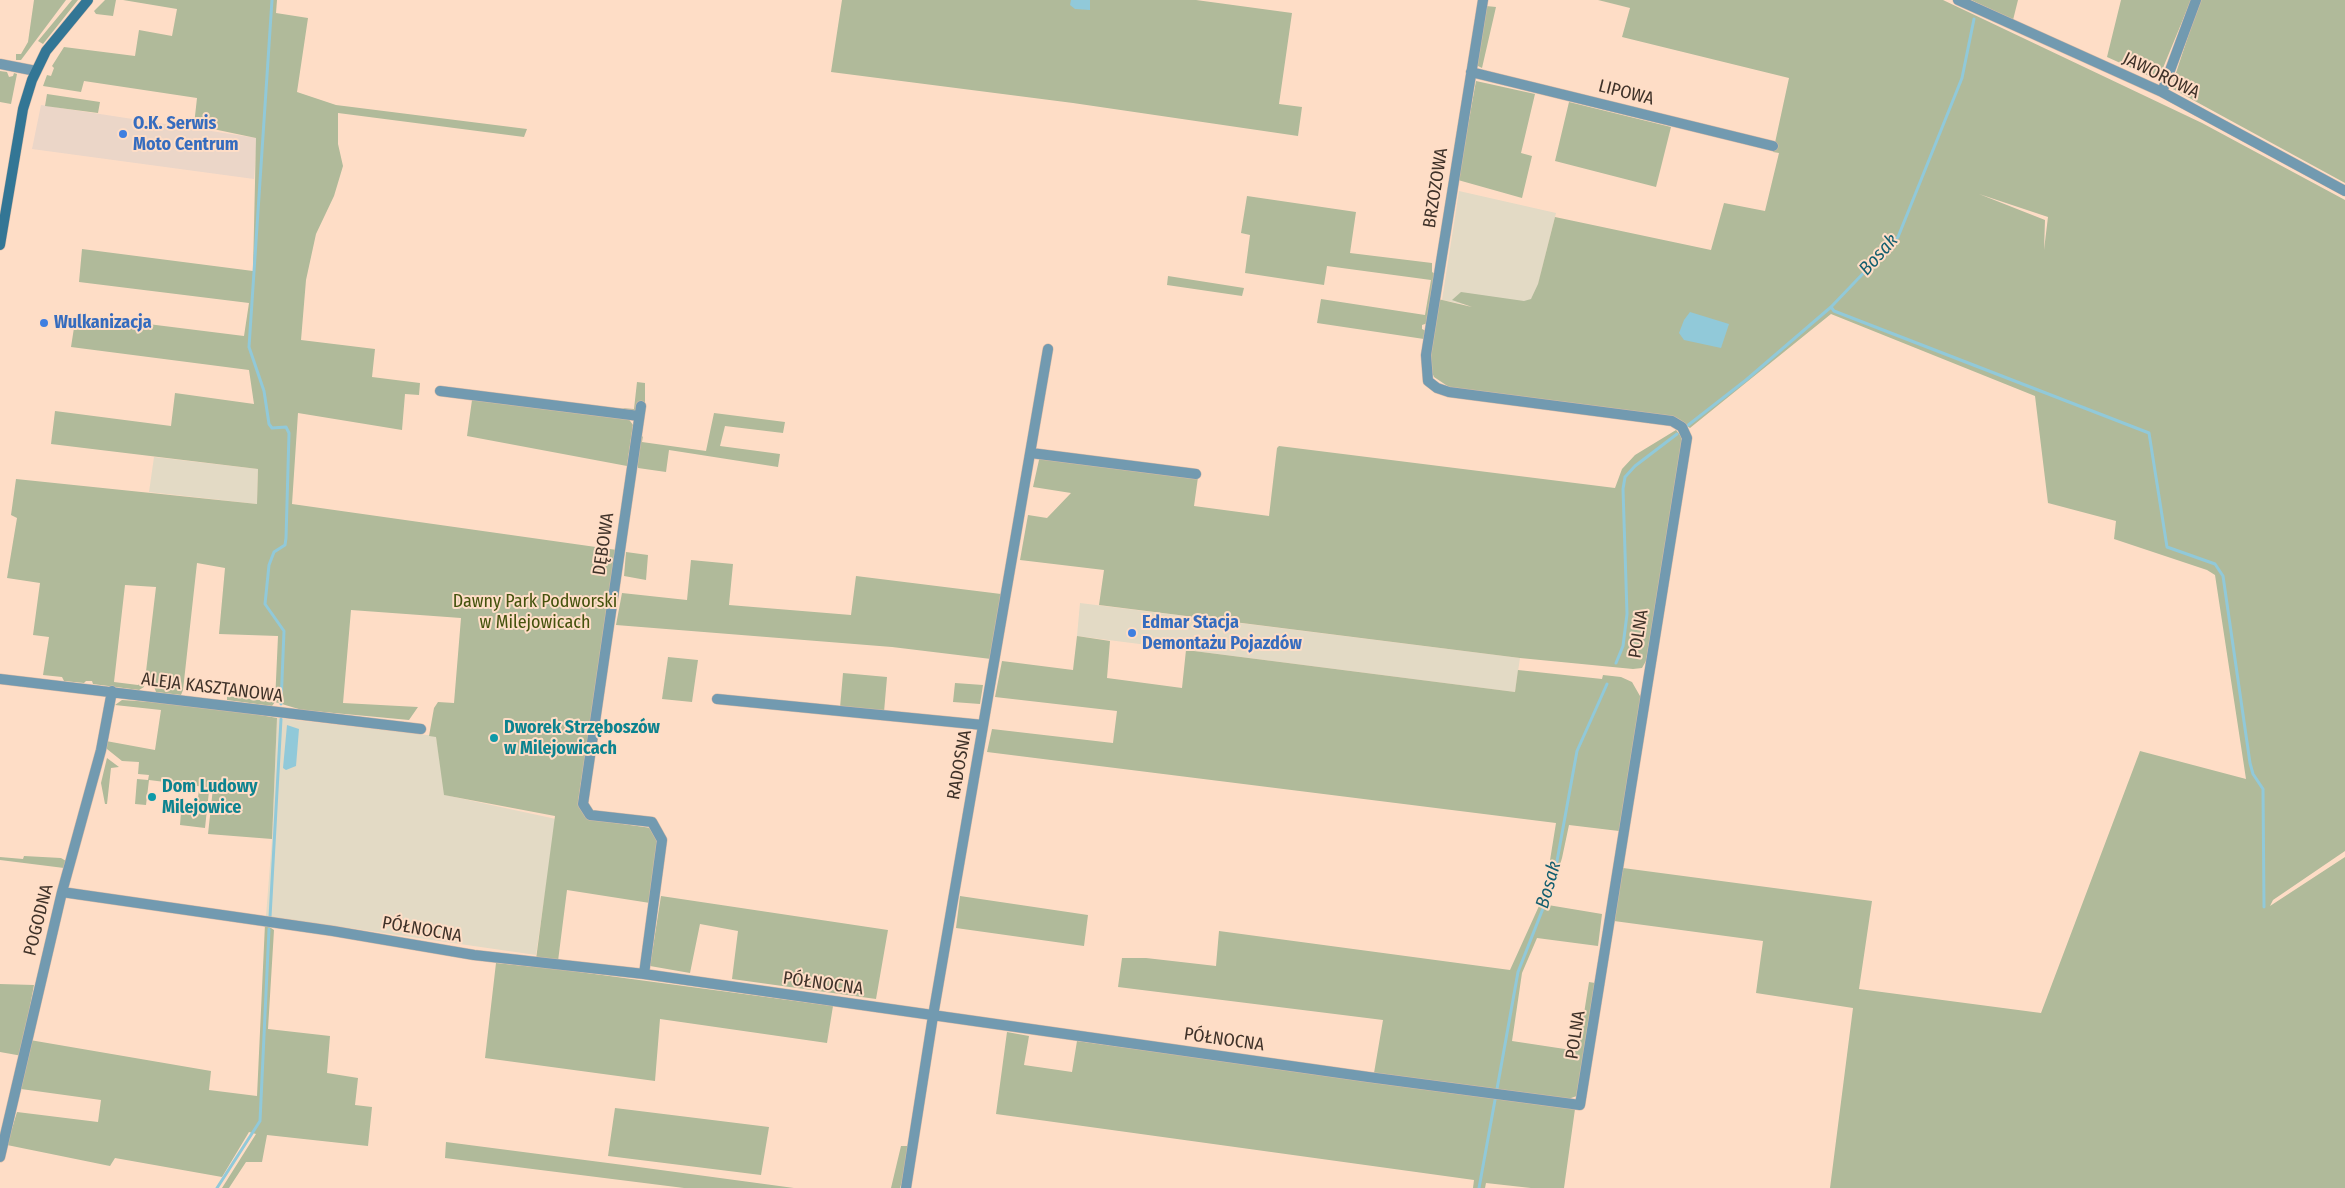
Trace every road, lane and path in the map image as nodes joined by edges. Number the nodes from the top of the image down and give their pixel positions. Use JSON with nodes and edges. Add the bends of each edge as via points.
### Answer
{"nodes":[{"id":1,"x":88,"y":0,"type":"edge"},
{"id":2,"x":1483,"y":0,"type":"edge"},
{"id":3,"x":1958,"y":0,"type":"edge"},
{"id":4,"x":2196,"y":0,"type":"edge"},
{"id":5,"x":0,"y":64,"type":"edge"},
{"id":6,"x":36,"y":71,"type":"junction"},
{"id":7,"x":1471,"y":72,"type":"junction"},
{"id":8,"x":2162,"y":92,"type":"junction"},
{"id":9,"x":1773,"y":146,"type":"dead end"},
{"id":10,"x":2345,"y":191,"type":"edge"},
{"id":11,"x":0,"y":245,"type":"edge"},
{"id":12,"x":1048,"y":349,"type":"dead end"},
{"id":13,"x":1428,"y":380,"type":"joint"},
{"id":14,"x":440,"y":391,"type":"dead end"},
{"id":15,"x":1031,"y":453,"type":"junction"},
{"id":16,"x":1196,"y":474,"type":"dead end"},
{"id":17,"x":0,"y":679,"type":"edge"},
{"id":18,"x":112,"y":691,"type":"junction"},
{"id":19,"x":717,"y":699,"type":"dead end"},
{"id":20,"x":984,"y":726,"type":"junction"},
{"id":21,"x":421,"y":729,"type":"dead end"},
{"id":22,"x":62,"y":892,"type":"junction"},
{"id":23,"x":644,"y":974,"type":"junction"},
{"id":24,"x":932,"y":1016,"type":"junction"},
{"id":25,"x":1580,"y":1105,"type":"joint"},
{"id":26,"x":0,"y":1156,"type":"edge"},
{"id":27,"x":906,"y":1188,"type":"edge"}],
"edges":[{"from":1,"to":6,"type":"main road","via":[[46,50]]},
{"from":2,"to":7,"type":"street","name":"BRZOZOWA"},
{"from":3,"to":8,"type":"street","name":"JAWOROWA"},
{"from":4,"to":8,"type":"street"},
{"from":5,"to":6,"type":"street"},
{"from":6,"to":11,"type":"main road","via":[[23,109]]},
{"from":7,"to":9,"type":"street","name":"LIPOWA"},
{"from":7,"to":13,"type":"street","name":"BRZOZOWA","via":[[1426,355]]},
{"from":8,"to":10,"type":"street","name":"JAWOROWA"},
{"from":12,"to":15,"type":"street","name":"RADOSNA"},
{"from":13,"to":25,"type":"street","name":"POLNA","via":[[1449,392],[1672,422],[1682,427],[1687,438]]},
{"from":14,"to":23,"type":"street","name":"DĘBOWA","via":[[640,411],[583,804],[590,814],[652,822],[662,840]]},
{"from":15,"to":16,"type":"street"},
{"from":15,"to":20,"type":"street","name":"RADOSNA"},
{"from":17,"to":18,"type":"street","name":"ALEJA KASZTANOWA"},
{"from":18,"to":21,"type":"street","name":"ALEJA KASZTANOWA"},
{"from":18,"to":22,"type":"street","name":"POGODNA","via":[[101,750]]},
{"from":19,"to":20,"type":"street"},
{"from":20,"to":24,"type":"street","name":"RADOSNA"},
{"from":22,"to":23,"type":"street","name":"PÓŁNOCNA","via":[[474,955]]},
{"from":22,"to":26,"type":"street","name":"POGODNA"},
{"from":23,"to":24,"type":"street","name":"PÓŁNOCNA"},
{"from":24,"to":25,"type":"street","name":"PÓŁNOCNA"},
{"from":24,"to":27,"type":"street","name":"RADOSNA"}]}
